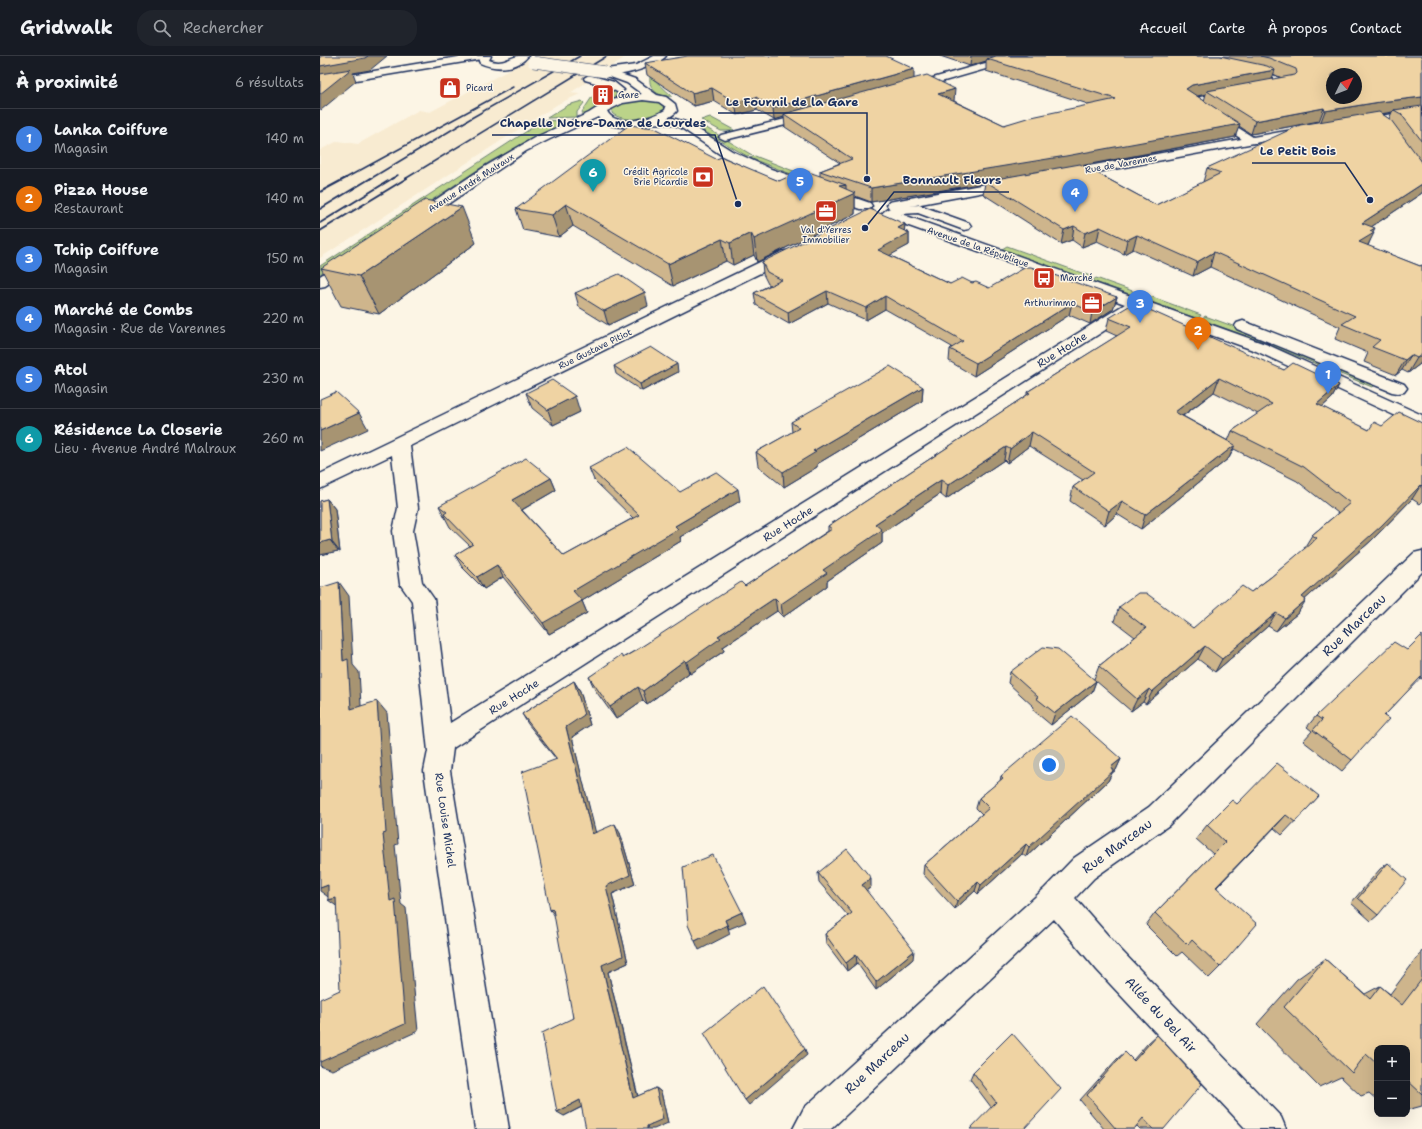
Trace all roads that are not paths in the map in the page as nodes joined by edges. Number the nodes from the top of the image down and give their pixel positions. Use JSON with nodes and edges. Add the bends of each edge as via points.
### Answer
{"nodes":[{"id":1,"x":523,"y":56,"type":"edge"},
{"id":2,"x":661,"y":56,"type":"edge"},
{"id":3,"x":1021,"y":56,"type":"edge"},
{"id":4,"x":1183,"y":56,"type":"edge"},
{"id":5,"x":485,"y":58,"type":"edge"},
{"id":6,"x":497,"y":64,"type":"junction"},
{"id":7,"x":528,"y":67,"type":"junction"},
{"id":8,"x":606,"y":72,"type":"junction"},
{"id":9,"x":320,"y":83,"type":"edge"},
{"id":10,"x":1257,"y":89,"type":"edge"},
{"id":11,"x":898,"y":91,"type":"edge"},
{"id":12,"x":1242,"y":92,"type":"edge"},
{"id":13,"x":650,"y":95,"type":"junction"},
{"id":14,"x":612,"y":102,"type":"junction"},
{"id":15,"x":601,"y":111,"type":"junction"},
{"id":16,"x":670,"y":111,"type":"junction"},
{"id":17,"x":823,"y":112,"type":"edge"},
{"id":18,"x":1422,"y":113,"type":"edge"},
{"id":19,"x":1375,"y":119,"type":"junction"},
{"id":20,"x":651,"y":121,"type":"junction"},
{"id":21,"x":628,"y":123,"type":"junction"},
{"id":22,"x":1346,"y":124,"type":"edge"},
{"id":23,"x":1314,"y":130,"type":"edge"},
{"id":24,"x":1390,"y":130,"type":"edge"},
{"id":25,"x":725,"y":137,"type":"junction"},
{"id":26,"x":1252,"y":140,"type":"junction"},
{"id":27,"x":741,"y":146,"type":"dead end"},
{"id":28,"x":523,"y":149,"type":"junction"},
{"id":29,"x":816,"y":176,"type":"edge"},
{"id":30,"x":1046,"y":178,"type":"edge"},
{"id":31,"x":1027,"y":181,"type":"edge"},
{"id":32,"x":879,"y":209,"type":"junction"},
{"id":33,"x":403,"y":228,"type":"edge"},
{"id":34,"x":800,"y":249,"type":"edge"},
{"id":35,"x":365,"y":253,"type":"edge"},
{"id":36,"x":320,"y":283,"type":"edge"},
{"id":37,"x":1137,"y":303,"type":"junction"},
{"id":38,"x":1398,"y":388,"type":"dead end"},
{"id":39,"x":1422,"y":422,"type":"edge"},
{"id":40,"x":400,"y":444,"type":"junction"},
{"id":41,"x":320,"y":482,"type":"edge"},
{"id":42,"x":1422,"y":559,"type":"edge"},
{"id":43,"x":439,"y":744,"type":"junction"},
{"id":44,"x":1056,"y":898,"type":"junction"},
{"id":45,"x":492,"y":1129,"type":"edge"},
{"id":46,"x":810,"y":1129,"type":"edge"},
{"id":47,"x":1269,"y":1129,"type":"edge"}],
"edges":[{"from":1,"to":6,"type":"street","via":[[516,61]]},
{"from":1,"to":7,"type":"street"},
{"from":2,"to":8,"type":"street","via":[[638,68]]},
{"from":2,"to":13,"type":"street","via":[[650,67],[645,77],[644,85]]},
{"from":3,"to":11,"type":"street"},
{"from":4,"to":10,"type":"street","via":[[1267,75],[1286,84]]},
{"from":5,"to":6,"type":"street"},
{"from":5,"to":9,"type":"street"},
{"from":6,"to":7,"type":"street"},
{"from":7,"to":8,"type":"street","bridge":true},
{"from":7,"to":14,"type":"street","via":[[610,84],[619,90],[618,97]]},
{"from":8,"to":13,"type":"street","via":[[631,80]]},
{"from":12,"to":26,"type":"street","via":[[1189,102]]},
{"from":13,"to":14,"type":"street"},
{"from":13,"to":16,"type":"street","via":[[668,103],[671,106]]},
{"from":14,"to":15,"type":"street"},
{"from":15,"to":21,"type":"street","via":[[605,118]]},
{"from":15,"to":28,"type":"street"},
{"from":16,"to":20,"type":"street"},
{"from":16,"to":25,"type":"street","via":[[696,120]]},
{"from":17,"to":25,"type":"street"},
{"from":18,"to":19,"type":"street"},
{"from":19,"to":22,"type":"street"},
{"from":19,"to":24,"type":"street"},
{"from":20,"to":21,"type":"street","name":"Avenue de la République"},
{"from":20,"to":32,"type":"street","name":"Avenue de la République","via":[[672,121],[684,125],[728,154],[767,172]]},
{"from":21,"to":28,"type":"street","via":[[594,128]]},
{"from":23,"to":26,"type":"street","name":"Rue de Varennes"},
{"from":25,"to":27,"type":"street"},
{"from":26,"to":30,"type":"street","name":"Rue de Varennes"},
{"from":28,"to":33,"type":"street","name":"Avenue André Malraux"},
{"from":29,"to":32,"type":"street","name":"Avenue de la République"},
{"from":31,"to":32,"type":"street"},
{"from":32,"to":37,"type":"street","name":"Avenue de la République"},
{"from":32,"to":38,"type":"street","name":"Avenue de la République","via":[[919,209],[1272,336]]},
{"from":34,"to":40,"type":"street","name":"Rue Gustave Pitiot"},
{"from":35,"to":36,"type":"street"},
{"from":37,"to":39,"type":"street","name":"Avenue de la République","via":[[1262,348]]},
{"from":37,"to":43,"type":"street","name":"Rue Hoche"},
{"from":40,"to":41,"type":"street","name":"Rue Gustave Pitiot"},
{"from":40,"to":43,"type":"street","name":"Rue Louise Michel","via":[[408,508],[403,531],[411,584],[423,599]]},
{"from":42,"to":44,"type":"street","name":"Rue Marceau","via":[[1159,816],[1084,868]]},
{"from":43,"to":45,"type":"street","name":"Rue Louise Michel","via":[[441,751],[437,772]]},
{"from":44,"to":46,"type":"street","name":"Rue Marceau","via":[[816,1120]]},
{"from":44,"to":47,"type":"street","name":"Allée du Bel Air","via":[[1108,958]]}]}
